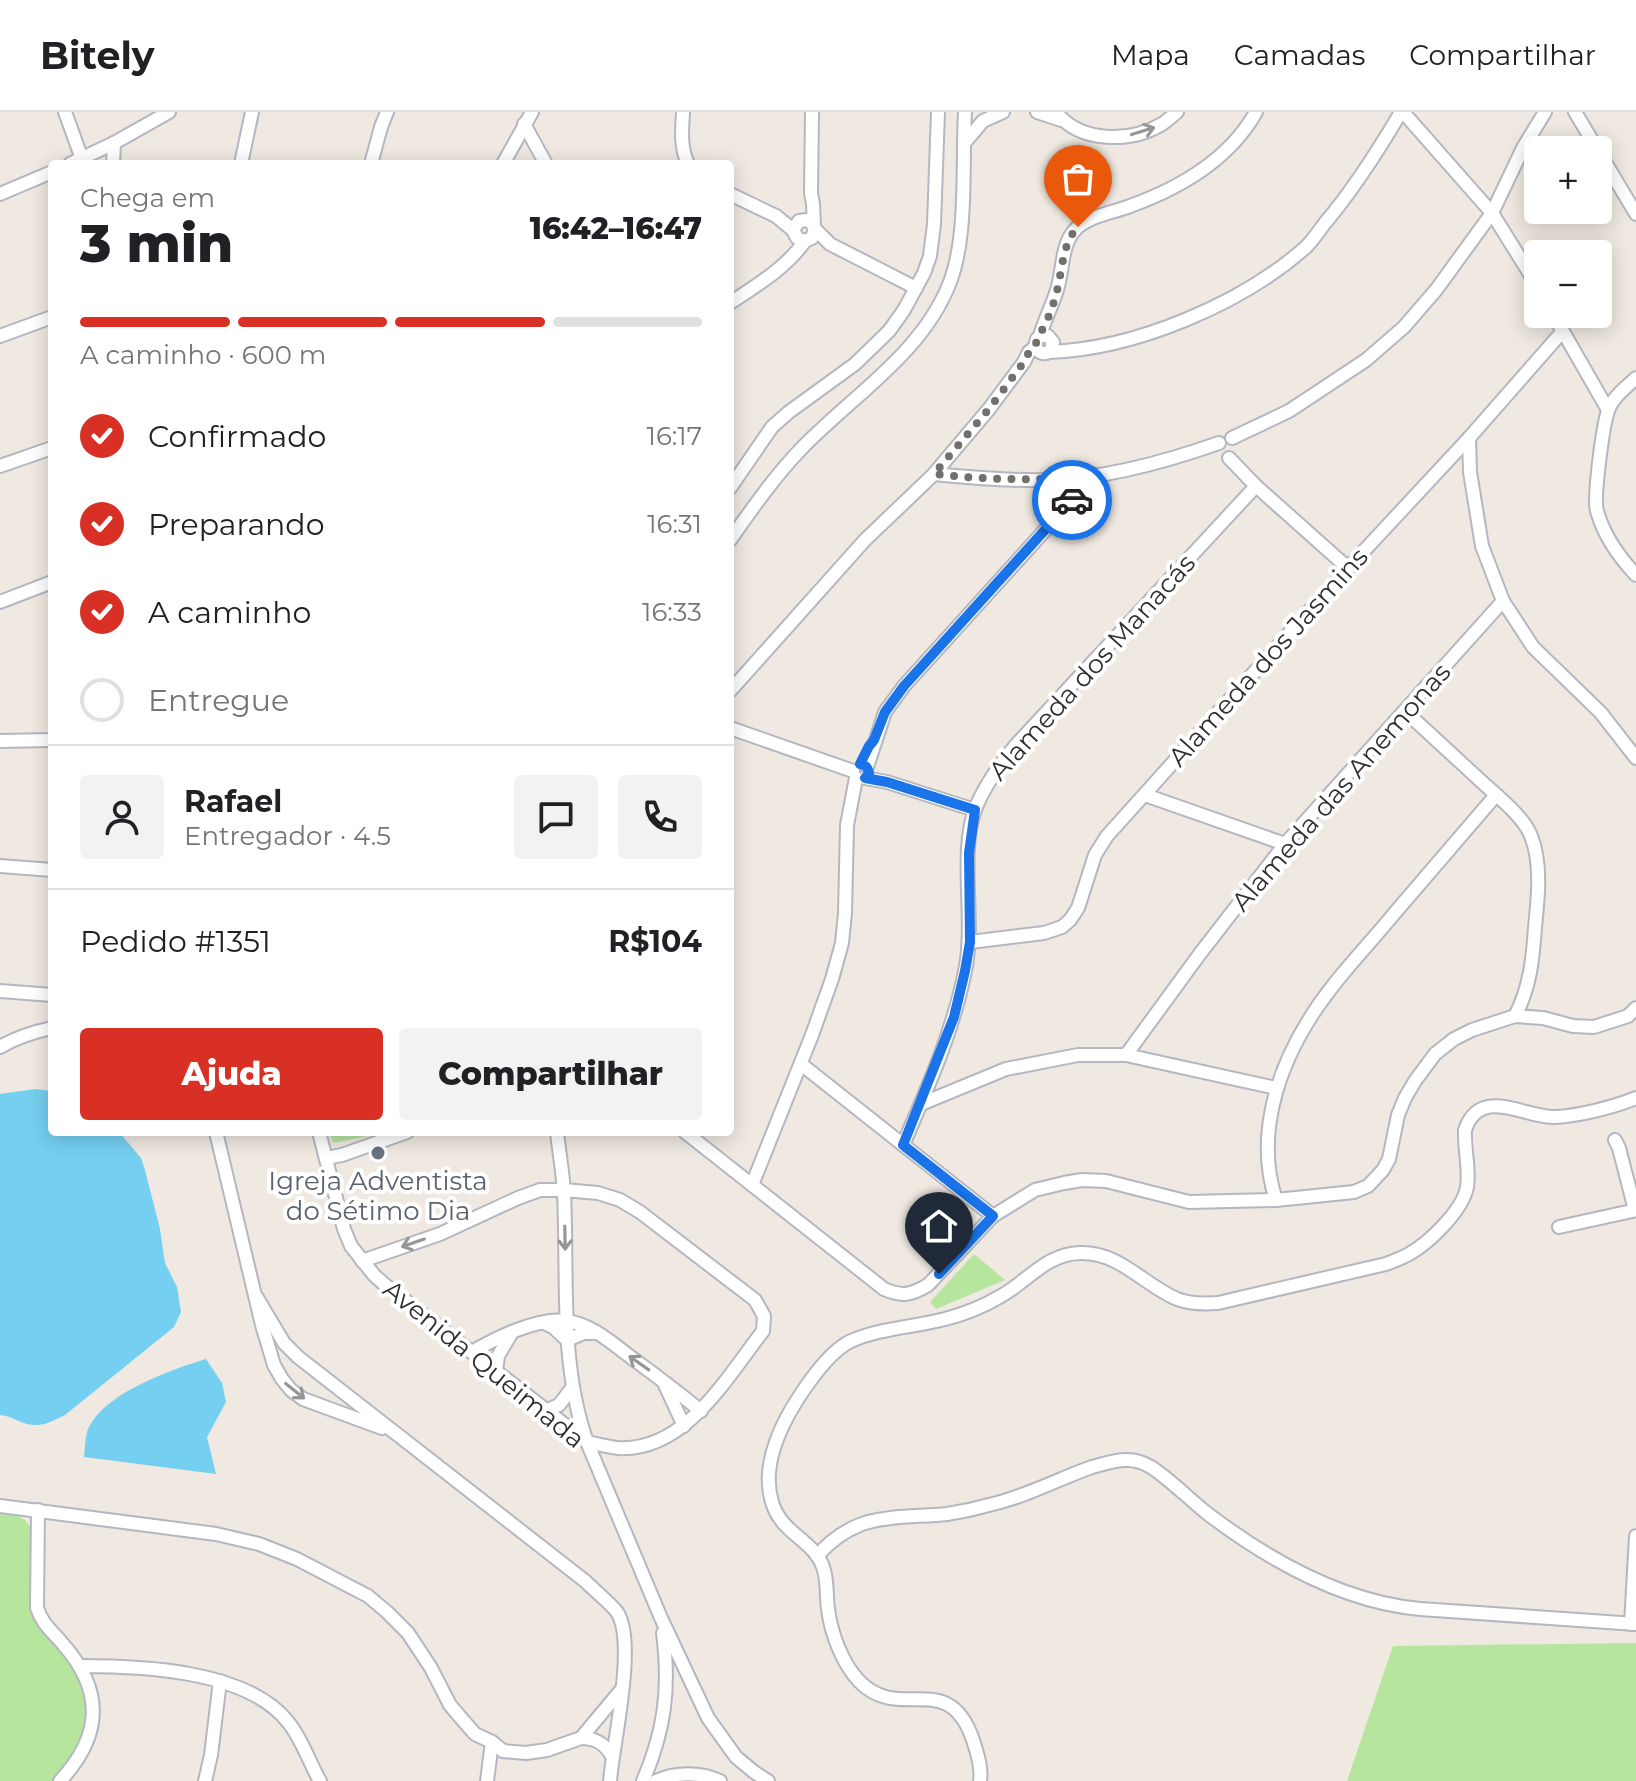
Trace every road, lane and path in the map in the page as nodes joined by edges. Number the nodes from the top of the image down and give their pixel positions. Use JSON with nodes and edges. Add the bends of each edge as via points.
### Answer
{"nodes":[{"id":1,"x":65,"y":112,"type":"edge"},
{"id":2,"x":169,"y":112,"type":"edge"},
{"id":3,"x":252,"y":112,"type":"edge"},
{"id":4,"x":387,"y":112,"type":"edge"},
{"id":5,"x":532,"y":112,"type":"edge"},
{"id":6,"x":683,"y":112,"type":"edge"},
{"id":7,"x":812,"y":112,"type":"edge"},
{"id":8,"x":938,"y":112,"type":"edge"},
{"id":9,"x":965,"y":112,"type":"edge"},
{"id":10,"x":1003,"y":112,"type":"edge"},
{"id":11,"x":1037,"y":112,"type":"edge"},
{"id":12,"x":1177,"y":112,"type":"edge"},
{"id":13,"x":1256,"y":112,"type":"edge"},
{"id":14,"x":1402,"y":112,"type":"edge"},
{"id":15,"x":1545,"y":112,"type":"edge"},
{"id":16,"x":1575,"y":112,"type":"edge"},
{"id":17,"x":1059,"y":116,"type":"edge"},
{"id":18,"x":524,"y":124,"type":"junction"},
{"id":19,"x":114,"y":143,"type":"junction"},
{"id":20,"x":963,"y":144,"type":"junction"},
{"id":21,"x":506,"y":158,"type":"edge"},
{"id":22,"x":543,"y":159,"type":"edge"},
{"id":23,"x":76,"y":160,"type":"edge"},
{"id":24,"x":78,"y":160,"type":"edge"},
{"id":25,"x":113,"y":160,"type":"edge"},
{"id":26,"x":242,"y":160,"type":"edge"},
{"id":27,"x":372,"y":160,"type":"edge"},
{"id":28,"x":686,"y":160,"type":"edge"},
{"id":29,"x":48,"y":174,"type":"edge"},
{"id":30,"x":0,"y":194,"type":"edge"},
{"id":31,"x":734,"y":196,"type":"edge"},
{"id":32,"x":1492,"y":213,"type":"junction"},
{"id":33,"x":1636,"y":214,"type":"edge"},
{"id":34,"x":804,"y":230,"type":"junction"},
{"id":35,"x":1524,"y":264,"type":"edge"},
{"id":36,"x":916,"y":288,"type":"junction"},
{"id":37,"x":734,"y":300,"type":"edge"},
{"id":38,"x":48,"y":318,"type":"edge"},
{"id":39,"x":1560,"y":328,"type":"edge"},
{"id":40,"x":1562,"y":332,"type":"junction"},
{"id":41,"x":0,"y":336,"type":"edge"},
{"id":42,"x":1045,"y":345,"type":"junction"},
{"id":43,"x":1636,"y":378,"type":"edge"},
{"id":44,"x":1608,"y":410,"type":"junction"},
{"id":45,"x":1469,"y":438,"type":"junction"},
{"id":46,"x":48,"y":449,"type":"edge"},
{"id":47,"x":1229,"y":449,"type":"junction"},
{"id":48,"x":0,"y":466,"type":"edge"},
{"id":49,"x":934,"y":474,"type":"junction"},
{"id":50,"x":1094,"y":476,"type":"junction"},
{"id":51,"x":734,"y":482,"type":"edge"},
{"id":52,"x":1256,"y":486,"type":"junction"},
{"id":53,"x":734,"y":534,"type":"edge"},
{"id":54,"x":1348,"y":568,"type":"junction"},
{"id":55,"x":1636,"y":575,"type":"edge"},
{"id":56,"x":48,"y":584,"type":"edge"},
{"id":57,"x":1503,"y":601,"type":"junction"},
{"id":58,"x":0,"y":602,"type":"edge"},
{"id":59,"x":734,"y":687,"type":"edge"},
{"id":60,"x":1406,"y":712,"type":"junction"},
{"id":61,"x":734,"y":729,"type":"edge"},
{"id":62,"x":48,"y":740,"type":"edge"},
{"id":63,"x":0,"y":741,"type":"edge"},
{"id":64,"x":1636,"y":758,"type":"edge"},
{"id":65,"x":861,"y":772,"type":"junction"},
{"id":66,"x":1145,"y":795,"type":"junction"},
{"id":67,"x":1496,"y":795,"type":"junction"},
{"id":68,"x":975,"y":810,"type":"junction"},
{"id":69,"x":1285,"y":844,"type":"junction"},
{"id":70,"x":0,"y":866,"type":"edge"},
{"id":71,"x":48,"y":870,"type":"edge"},
{"id":72,"x":970,"y":942,"type":"junction"},
{"id":73,"x":0,"y":991,"type":"edge"},
{"id":74,"x":48,"y":995,"type":"edge"},
{"id":75,"x":1636,"y":1008,"type":"edge"},
{"id":76,"x":1515,"y":1016,"type":"junction"},
{"id":77,"x":48,"y":1029,"type":"edge"},
{"id":78,"x":0,"y":1047,"type":"edge"},
{"id":79,"x":1126,"y":1055,"type":"junction"},
{"id":80,"x":801,"y":1064,"type":"junction"},
{"id":81,"x":1276,"y":1088,"type":"junction"},
{"id":82,"x":1636,"y":1098,"type":"edge"},
{"id":83,"x":921,"y":1104,"type":"junction"},
{"id":84,"x":217,"y":1136,"type":"edge"},
{"id":85,"x":320,"y":1136,"type":"edge"},
{"id":86,"x":396,"y":1136,"type":"edge"},
{"id":87,"x":557,"y":1136,"type":"edge"},
{"id":88,"x":690,"y":1136,"type":"edge"},
{"id":89,"x":1615,"y":1140,"type":"dead end"},
{"id":90,"x":903,"y":1145,"type":"junction"},
{"id":91,"x":326,"y":1158,"type":"junction"},
{"id":92,"x":752,"y":1185,"type":"junction"},
{"id":93,"x":564,"y":1190,"type":"junction"},
{"id":94,"x":1276,"y":1200,"type":"junction"},
{"id":95,"x":1636,"y":1210,"type":"edge"},
{"id":96,"x":993,"y":1216,"type":"junction"},
{"id":97,"x":1559,"y":1227,"type":"dead end"},
{"id":98,"x":362,"y":1261,"type":"junction"},
{"id":99,"x":256,"y":1296,"type":"junction"},
{"id":100,"x":567,"y":1321,"type":"junction"},
{"id":101,"x":543,"y":1322,"type":"junction"},
{"id":102,"x":597,"y":1333,"type":"junction"},
{"id":103,"x":511,"y":1334,"type":"junction"},
{"id":104,"x":567,"y":1340,"type":"junction"},
{"id":105,"x":284,"y":1343,"type":"junction"},
{"id":106,"x":269,"y":1352,"type":"junction"},
{"id":107,"x":472,"y":1352,"type":"junction"},
{"id":108,"x":496,"y":1371,"type":"junction"},
{"id":109,"x":663,"y":1380,"type":"junction"},
{"id":110,"x":572,"y":1388,"type":"junction"},
{"id":111,"x":348,"y":1397,"type":"junction"},
{"id":112,"x":545,"y":1411,"type":"junction"},
{"id":113,"x":701,"y":1411,"type":"junction"},
{"id":114,"x":339,"y":1412,"type":"junction"},
{"id":115,"x":684,"y":1426,"type":"junction"},
{"id":116,"x":393,"y":1432,"type":"junction"},
{"id":117,"x":587,"y":1442,"type":"junction"},
{"id":118,"x":619,"y":1448,"type":"junction"},
{"id":119,"x":600,"y":1475,"type":"junction"},
{"id":120,"x":0,"y":1506,"type":"edge"},
{"id":121,"x":38,"y":1510,"type":"junction"},
{"id":122,"x":1636,"y":1536,"type":"edge"},
{"id":123,"x":1635,"y":1550,"type":"edge"},
{"id":124,"x":817,"y":1556,"type":"junction"},
{"id":125,"x":661,"y":1618,"type":"junction"},
{"id":126,"x":1634,"y":1624,"type":"edge"},
{"id":127,"x":80,"y":1666,"type":"junction"},
{"id":128,"x":220,"y":1681,"type":"junction"},
{"id":129,"x":692,"y":1686,"type":"junction"},
{"id":130,"x":622,"y":1689,"type":"junction"},
{"id":131,"x":667,"y":1691,"type":"junction"},
{"id":132,"x":581,"y":1738,"type":"junction"},
{"id":133,"x":492,"y":1742,"type":"junction"},
{"id":134,"x":612,"y":1756,"type":"junction"},
{"id":135,"x":60,"y":1781,"type":"edge"},
{"id":136,"x":205,"y":1781,"type":"edge"},
{"id":137,"x":320,"y":1781,"type":"edge"},
{"id":138,"x":487,"y":1781,"type":"edge"},
{"id":139,"x":610,"y":1781,"type":"edge"},
{"id":140,"x":643,"y":1781,"type":"edge"},
{"id":141,"x":656,"y":1781,"type":"edge"},
{"id":142,"x":720,"y":1781,"type":"edge"},
{"id":143,"x":768,"y":1781,"type":"edge"},
{"id":144,"x":980,"y":1781,"type":"edge"}],
"edges":[{"from":1,"to":23,"type":"street"},
{"from":2,"to":19,"type":"street"},
{"from":3,"to":26,"type":"street"},
{"from":4,"to":27,"type":"street"},
{"from":5,"to":18,"type":"street"},
{"from":6,"to":28,"type":"street"},
{"from":7,"to":34,"type":"street","via":[[813,204]]},
{"from":8,"to":36,"type":"street","via":[[930,256]]},
{"from":9,"to":20,"type":"street"},
{"from":10,"to":20,"type":"street","via":[[983,121]]},
{"from":11,"to":17,"type":"street"},
{"from":17,"to":12,"type":"street","one_way":true,"via":[[1087,134],[1113,138],[1162,124]]},
{"from":13,"to":42,"type":"street","via":[[1227,150],[1198,174],[1078,227],[1070,238]]},
{"from":14,"to":32,"type":"street"},
{"from":14,"to":42,"type":"street","via":[[1307,246],[1264,278],[1167,328],[1118,343],[1073,349]]},
{"from":15,"to":32,"type":"street"},
{"from":16,"to":33,"type":"street"},
{"from":18,"to":21,"type":"street"},
{"from":18,"to":22,"type":"street"},
{"from":19,"to":24,"type":"street"},
{"from":19,"to":25,"type":"street"},
{"from":20,"to":53,"type":"street","via":[[959,244],[950,283],[936,310],[911,344],[779,472]]},
{"from":21,"to":22,"type":"street","via":[[527,148]]},
{"from":29,"to":30,"type":"street"},
{"from":31,"to":34,"type":"street"},
{"from":32,"to":35,"type":"street"},
{"from":32,"to":47,"type":"street","via":[[1404,327],[1366,360]]},
{"from":34,"to":36,"type":"street"},
{"from":34,"to":37,"type":"street","via":[[785,262]]},
{"from":36,"to":51,"type":"street","via":[[872,349],[772,427]]},
{"from":38,"to":41,"type":"street"},
{"from":39,"to":40,"type":"street"},
{"from":40,"to":44,"type":"street"},
{"from":40,"to":45,"type":"street","name":"Alameda dos Jasmins"},
{"from":42,"to":49,"type":"street","via":[[1024,362]]},
{"from":43,"to":44,"type":"street"},
{"from":44,"to":55,"type":"street","via":[[1595,507],[1611,545]]},
{"from":45,"to":54,"type":"street","name":"Alameda dos Jasmins"},
{"from":45,"to":57,"type":"street","via":[[1482,546]]},
{"from":46,"to":48,"type":"street"},
{"from":47,"to":50,"type":"street","via":[[1201,449]]},
{"from":47,"to":52,"type":"street"},
{"from":49,"to":50,"type":"street","via":[[1007,480]]},
{"from":49,"to":59,"type":"street","via":[[865,540]]},
{"from":50,"to":65,"type":"street","via":[[904,686],[885,712]]},
{"from":52,"to":54,"type":"street"},
{"from":52,"to":68,"type":"street","name":"Alameda dos Manacás","via":[[1016,745]]},
{"from":54,"to":66,"type":"street","name":"Alameda dos Jasmins"},
{"from":56,"to":58,"type":"street"},
{"from":57,"to":60,"type":"street","name":"Alameda das Anemonas"},
{"from":57,"to":64,"type":"street","via":[[1533,647],[1601,713]]},
{"from":60,"to":67,"type":"street"},
{"from":60,"to":69,"type":"street","name":"Alameda das Anemonas"},
{"from":61,"to":65,"type":"street"},
{"from":62,"to":63,"type":"street"},
{"from":65,"to":68,"type":"street"},
{"from":65,"to":80,"type":"street","via":[[847,825],[842,943]]},
{"from":66,"to":69,"type":"street"},
{"from":66,"to":72,"type":"street","name":"Alameda dos Jasmins","via":[[1095,855],[1078,908],[1062,927]]},
{"from":67,"to":76,"type":"street","via":[[1530,833],[1536,852],[1532,960]]},
{"from":67,"to":81,"type":"street","via":[[1342,975],[1312,1015]]},
{"from":68,"to":72,"type":"street","name":"Alameda dos Manacás","via":[[969,853]]},
{"from":69,"to":79,"type":"street","name":"Alameda das Anemonas"},
{"from":70,"to":71,"type":"street"},
{"from":72,"to":83,"type":"street","name":"Alameda dos Manacás","via":[[954,1017]]},
{"from":73,"to":74,"type":"street"},
{"from":75,"to":76,"type":"street","via":[[1594,1027]]},
{"from":76,"to":94,"type":"street","via":[[1472,1030],[1435,1054],[1405,1098],[1389,1159],[1368,1186]]},
{"from":77,"to":78,"type":"street"},
{"from":79,"to":81,"type":"street"},
{"from":79,"to":83,"type":"street","via":[[1078,1055],[1006,1069]]},
{"from":80,"to":90,"type":"street"},
{"from":80,"to":92,"type":"street"},
{"from":81,"to":94,"type":"street","via":[[1267,1158]]},
{"from":82,"to":124,"type":"street","via":[[1557,1117],[1502,1105],[1479,1111],[1465,1130],[1463,1199],[1422,1246],[1386,1264],[1200,1304],[1166,1293],[1112,1258],[1069,1254],[1049,1261],[980,1307],[846,1343],[796,1402],[776,1441],[769,1475],[780,1521]]},
{"from":83,"to":90,"type":"street","name":"Alameda dos Manacás"},
{"from":84,"to":99,"type":"street"},
{"from":85,"to":91,"type":"street","name":"Avenida Queimada"},
{"from":86,"to":91,"type":"street"},
{"from":87,"to":93,"type":"street"},
{"from":88,"to":92,"type":"street"},
{"from":89,"to":95,"type":"street"},
{"from":90,"to":96,"type":"street"},
{"from":91,"to":98,"type":"street","name":"Avenida Queimada","via":[[344,1229]]},
{"from":92,"to":96,"type":"street","via":[[896,1294],[928,1285]]},
{"from":93,"to":98,"type":"street","one_way":true,"via":[[540,1190]]},
{"from":93,"to":100,"type":"street","one_way":true},
{"from":93,"to":113,"type":"street","via":[[598,1193],[640,1212],[761,1309],[763,1331]]},
{"from":94,"to":96,"type":"street","via":[[1189,1202],[1082,1180],[1035,1190]]},
{"from":95,"to":97,"type":"street"},
{"from":98,"to":107,"type":"street","name":"Avenida Queimada"},
{"from":99,"to":105,"type":"street"},
{"from":99,"to":106,"type":"street"},
{"from":100,"to":101,"type":"street"},
{"from":100,"to":102,"type":"street"},
{"from":100,"to":104,"type":"street"},
{"from":101,"to":103,"type":"street"},
{"from":101,"to":104,"type":"street"},
{"from":102,"to":104,"type":"street"},
{"from":109,"to":102,"type":"street","one_way":true},
{"from":103,"to":107,"type":"street"},
{"from":103,"to":108,"type":"street"},
{"from":104,"to":110,"type":"street"},
{"from":105,"to":106,"type":"street"},
{"from":105,"to":111,"type":"street"},
{"from":106,"to":114,"type":"street","one_way":true,"via":[[291,1390]]},
{"from":107,"to":108,"type":"street","name":"Avenida Queimada"},
{"from":108,"to":112,"type":"street","name":"Avenida Queimada"},
{"from":109,"to":113,"type":"street"},
{"from":109,"to":115,"type":"street"},
{"from":110,"to":112,"type":"street","via":[[559,1405]]},
{"from":110,"to":117,"type":"street"},
{"from":111,"to":114,"type":"street"},
{"from":111,"to":116,"type":"street"},
{"from":112,"to":117,"type":"street","name":"Avenida Queimada"},
{"from":113,"to":115,"type":"street"},
{"from":114,"to":116,"type":"street"},
{"from":115,"to":118,"type":"street","via":[[657,1441]]},
{"from":116,"to":130,"type":"street","via":[[617,1611],[625,1647]]},
{"from":117,"to":118,"type":"street"},
{"from":117,"to":119,"type":"street","name":"Avenida Queimada"},
{"from":118,"to":119,"type":"street","via":[[608,1453]]},
{"from":119,"to":125,"type":"street","name":"Avenida Queimada"},
{"from":120,"to":121,"type":"street"},
{"from":121,"to":127,"type":"street","via":[[37,1608],[42,1623]]},
{"from":121,"to":133,"type":"street","via":[[216,1534],[297,1559],[368,1596],[387,1612],[408,1633],[450,1705],[475,1734]]},
{"from":122,"to":123,"type":"street"},
{"from":123,"to":126,"type":"street"},
{"from":124,"to":126,"type":"street","via":[[832,1540],[864,1523],[992,1505],[1127,1459],[1151,1467],[1235,1534],[1277,1560],[1369,1601]]},
{"from":124,"to":144,"type":"street","via":[[825,1572],[830,1623],[853,1674],[886,1699],[938,1701],[955,1708],[971,1734]]},
{"from":125,"to":129,"type":"street","name":"Avenida Queimada"},
{"from":125,"to":131,"type":"street","name":"Avenida Queimada"},
{"from":127,"to":128,"type":"street","via":[[123,1666]]},
{"from":127,"to":135,"type":"street","via":[[91,1688],[91,1724],[76,1764]]},
{"from":128,"to":136,"type":"street"},
{"from":128,"to":137,"type":"street","via":[[279,1712],[298,1736]]},
{"from":129,"to":131,"type":"street"},
{"from":129,"to":143,"type":"street","name":"Avenida Queimada","via":[[736,1757]]},
{"from":130,"to":132,"type":"street"},
{"from":130,"to":134,"type":"street"},
{"from":131,"to":140,"type":"street","name":"Avenida Queimada","via":[[661,1732]]},
{"from":132,"to":133,"type":"street","via":[[526,1753],[503,1751]]},
{"from":132,"to":134,"type":"street","via":[[599,1742]]},
{"from":133,"to":138,"type":"street"},
{"from":134,"to":139,"type":"street"},
{"from":141,"to":142,"type":"street","via":[[680,1774]]}]}
